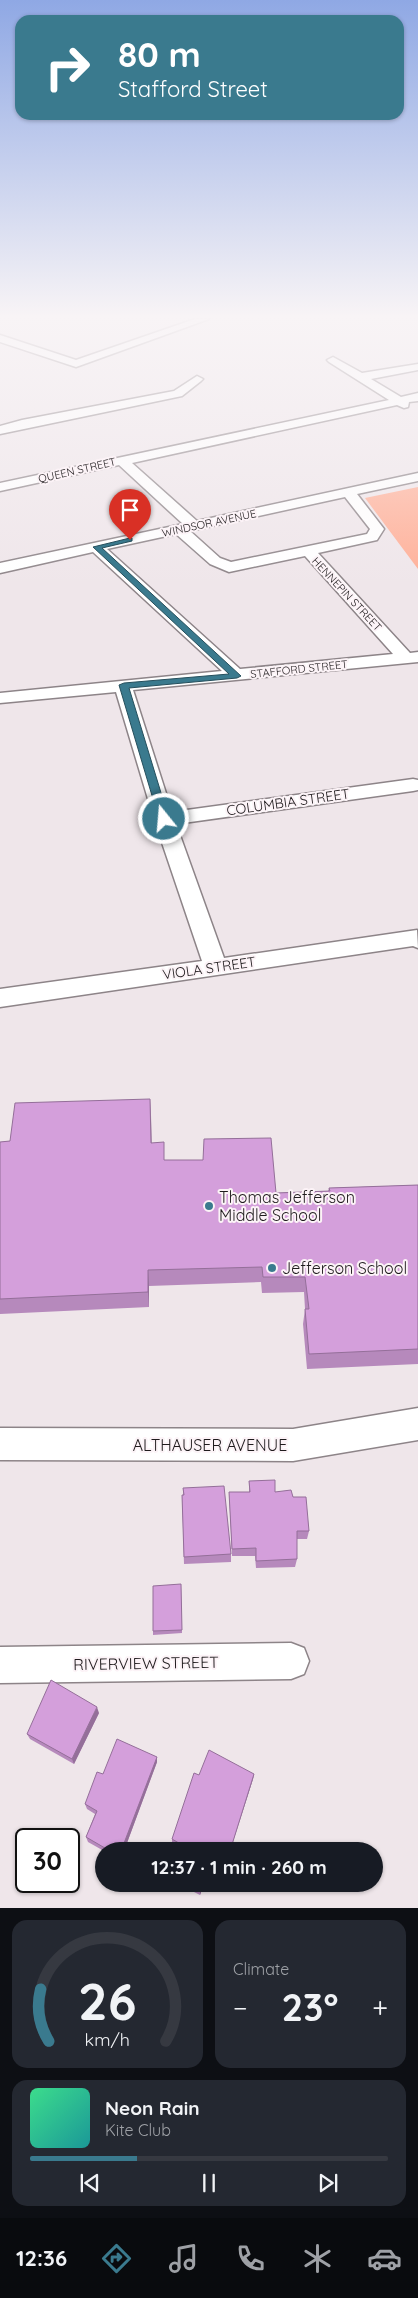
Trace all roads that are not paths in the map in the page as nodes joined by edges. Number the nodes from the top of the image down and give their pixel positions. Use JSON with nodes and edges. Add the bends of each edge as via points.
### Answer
{"nodes":[{"id":1,"x":105,"y":408,"type":"edge"},
{"id":2,"x":366,"y":408,"type":"edge"},
{"id":3,"x":0,"y":430,"type":"edge"},
{"id":4,"x":121,"y":460,"type":"junction"},
{"id":5,"x":418,"y":477,"type":"edge"},
{"id":6,"x":0,"y":487,"type":"edge"},
{"id":7,"x":348,"y":493,"type":"junction"},
{"id":8,"x":194,"y":526,"type":"junction"},
{"id":9,"x":179,"y":529,"type":"junction"},
{"id":10,"x":96,"y":547,"type":"junction"},
{"id":11,"x":308,"y":552,"type":"junction"},
{"id":12,"x":1,"y":566,"type":"edge"},
{"id":13,"x":412,"y":658,"type":"edge"},
{"id":14,"x":237,"y":676,"type":"junction"},
{"id":15,"x":124,"y":685,"type":"junction"},
{"id":16,"x":0,"y":698,"type":"edge"},
{"id":17,"x":413,"y":785,"type":"dead end"},
{"id":18,"x":164,"y":819,"type":"junction"},
{"id":19,"x":417,"y":939,"type":"edge"},
{"id":20,"x":216,"y":967,"type":"junction"},
{"id":21,"x":0,"y":998,"type":"edge"},
{"id":22,"x":418,"y":1424,"type":"edge"},
{"id":23,"x":0,"y":1444,"type":"edge"},
{"id":24,"x":291,"y":1661,"type":"dead end"},
{"id":25,"x":0,"y":1665,"type":"edge"}],
"edges":[{"from":1,"to":3,"type":"street"},
{"from":2,"to":4,"type":"street","name":"QUEEN STREET"},
{"from":4,"to":6,"type":"street","name":"QUEEN STREET"},
{"from":4,"to":8,"type":"street"},
{"from":5,"to":7,"type":"street","name":"WINDSOR AVENUE"},
{"from":7,"to":8,"type":"street","name":"WINDSOR AVENUE"},
{"from":7,"to":11,"type":"street","name":"HENNEPIN STREET","via":[[377,529],[372,537]]},
{"from":8,"to":9,"type":"street","name":"WINDSOR AVENUE"},
{"from":9,"to":10,"type":"street","name":"WINDSOR AVENUE"},
{"from":9,"to":11,"type":"street","via":[[215,561],[229,567]]},
{"from":10,"to":12,"type":"street","name":"WINDSOR AVENUE"},
{"from":10,"to":14,"type":"street"},
{"from":11,"to":13,"type":"street","name":"HENNEPIN STREET"},
{"from":13,"to":14,"type":"street","name":"STAFFORD STREET"},
{"from":14,"to":15,"type":"street","name":"STAFFORD STREET"},
{"from":15,"to":16,"type":"street","name":"STAFFORD STREET"},
{"from":15,"to":18,"type":"street"},
{"from":17,"to":18,"type":"street","name":"COLUMBIA STREET"},
{"from":18,"to":20,"type":"street"},
{"from":19,"to":20,"type":"street","name":"VIOLA STREET"},
{"from":20,"to":21,"type":"street","name":"VIOLA STREET"},
{"from":22,"to":23,"type":"street","name":"ALTHAUSER AVENUE","via":[[293,1445]]},
{"from":24,"to":25,"type":"street","name":"RIVERVIEW STREET"}]}
